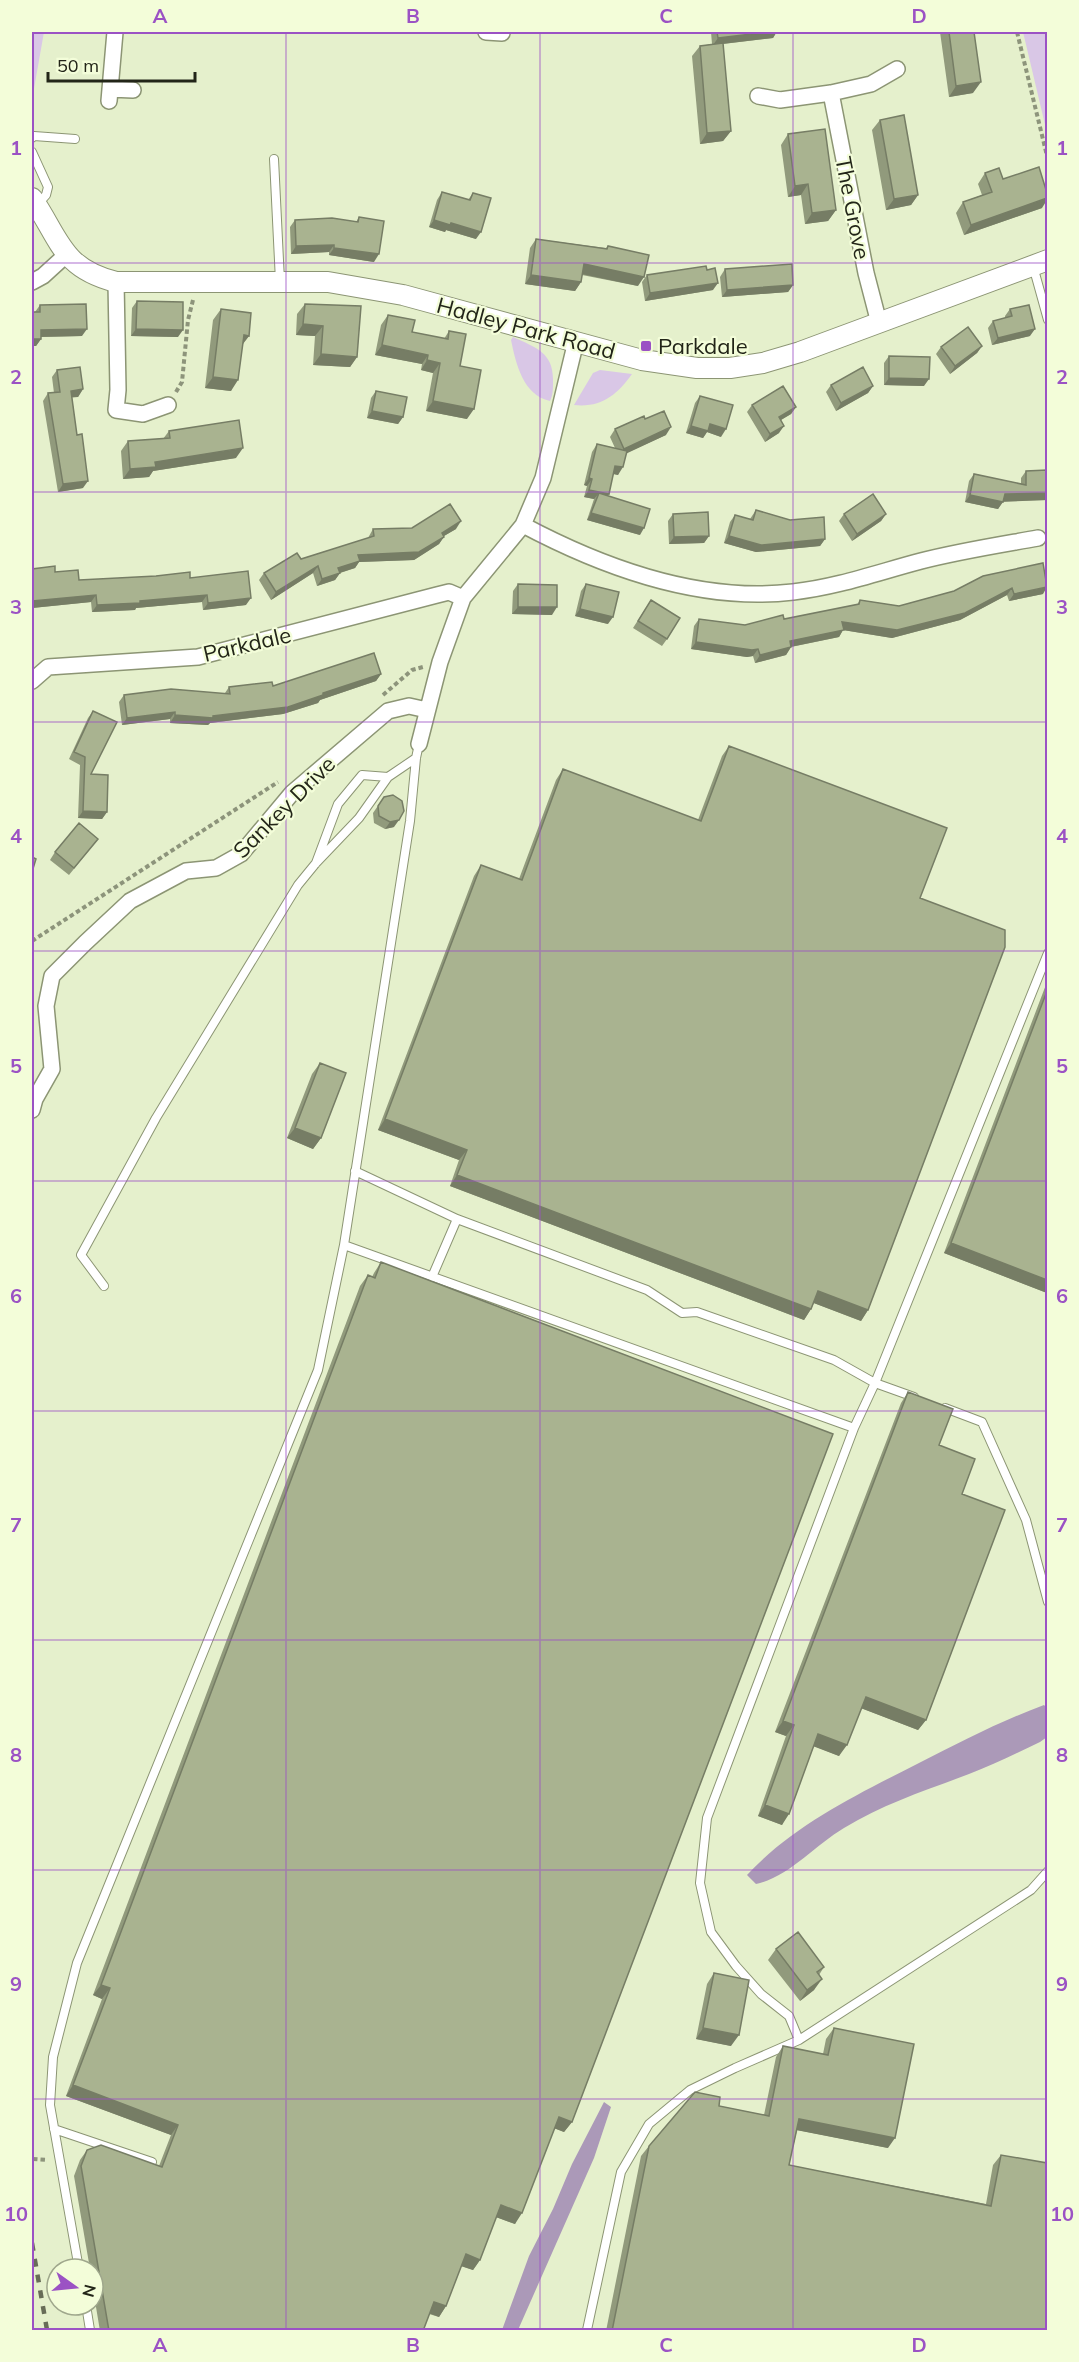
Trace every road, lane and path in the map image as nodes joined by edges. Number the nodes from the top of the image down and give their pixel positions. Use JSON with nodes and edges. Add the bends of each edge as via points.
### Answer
{"nodes":[{"id":1,"x":115,"y":32,"type":"edge"},
{"id":2,"x":1017,"y":32,"type":"edge"},
{"id":3,"x":897,"y":69,"type":"dead end"},
{"id":4,"x":133,"y":90,"type":"dead end"},
{"id":5,"x":831,"y":93,"type":"junction"},
{"id":6,"x":758,"y":96,"type":"dead end"},
{"id":7,"x":32,"y":138,"type":"edge"},
{"id":8,"x":75,"y":139,"type":"dead end"},
{"id":9,"x":32,"y":152,"type":"edge"},
{"id":10,"x":274,"y":159,"type":"dead end"},
{"id":11,"x":1047,"y":160,"type":"edge"},
{"id":12,"x":34,"y":201,"type":"edge"},
{"id":13,"x":66,"y":255,"type":"junction"},
{"id":14,"x":1040,"y":262,"type":"edge"},
{"id":15,"x":280,"y":281,"type":"junction"},
{"id":16,"x":32,"y":282,"type":"edge"},
{"id":17,"x":116,"y":282,"type":"junction"},
{"id":18,"x":195,"y":283,"type":"junction"},
{"id":19,"x":1047,"y":320,"type":"edge"},
{"id":20,"x":879,"y":323,"type":"junction"},
{"id":21,"x":576,"y":341,"type":"junction"},
{"id":22,"x":168,"y":405,"type":"joint"},
{"id":23,"x":523,"y":525,"type":"junction"},
{"id":24,"x":1038,"y":538,"type":"dead end"},
{"id":25,"x":463,"y":598,"type":"junction"},
{"id":26,"x":440,"y":663,"type":"junction"},
{"id":27,"x":32,"y":681,"type":"edge"},
{"id":28,"x":374,"y":702,"type":"dead end"},
{"id":29,"x":427,"y":710,"type":"junction"},
{"id":30,"x":418,"y":751,"type":"junction"},
{"id":31,"x":387,"y":777,"type":"junction"},
{"id":32,"x":281,"y":780,"type":"dead end"},
{"id":33,"x":316,"y":863,"type":"junction"},
{"id":34,"x":32,"y":941,"type":"edge"},
{"id":35,"x":1047,"y":953,"type":"edge"},
{"id":36,"x":32,"y":1110,"type":"edge"},
{"id":37,"x":355,"y":1171,"type":"junction"},
{"id":38,"x":457,"y":1219,"type":"junction"},
{"id":39,"x":344,"y":1245,"type":"junction"},
{"id":40,"x":432,"y":1277,"type":"junction"},
{"id":41,"x":104,"y":1286,"type":"dead end"},
{"id":42,"x":875,"y":1383,"type":"junction"},
{"id":43,"x":918,"y":1399,"type":"edge"},
{"id":44,"x":939,"y":1406,"type":"edge"},
{"id":45,"x":854,"y":1428,"type":"junction"},
{"id":46,"x":1047,"y":1602,"type":"edge"},
{"id":47,"x":1047,"y":1871,"type":"edge"},
{"id":48,"x":799,"y":2040,"type":"junction"},
{"id":49,"x":54,"y":2129,"type":"junction"},
{"id":50,"x":152,"y":2162,"type":"edge"},
{"id":51,"x":77,"y":2257,"type":"edge"},
{"id":52,"x":587,"y":2331,"type":"edge"}],
"edges":[{"from":1,"to":4,"type":"street","via":[[110,95]]},
{"from":2,"to":11,"type":"path"},
{"from":3,"to":5,"type":"street","via":[[871,84]]},
{"from":5,"to":6,"type":"street","via":[[780,100]]},
{"from":5,"to":20,"type":"street","name":"The Grove"},
{"from":7,"to":8,"type":"lane"},
{"from":9,"to":12,"type":"lane","via":[[48,187],[46,195]]},
{"from":10,"to":15,"type":"lane"},
{"from":12,"to":13,"type":"street","name":"Hadley Park Road"},
{"from":13,"to":16,"type":"street"},
{"from":13,"to":17,"type":"street","name":"Hadley Park Road","via":[[88,273]]},
{"from":14,"to":19,"type":"lane"},
{"from":14,"to":20,"type":"street","name":"Hadley Park Road"},
{"from":15,"to":18,"type":"street","name":"Hadley Park Road"},
{"from":15,"to":21,"type":"street","name":"Hadley Park Road","via":[[328,282],[403,295]]},
{"from":17,"to":18,"type":"street","name":"Hadley Park Road"},
{"from":17,"to":22,"type":"street","via":[[116,410],[143,414]]},
{"from":18,"to":22,"type":"path","via":[[182,382]]},
{"from":20,"to":21,"type":"street","name":"Hadley Park Road","via":[[801,352],[730,368],[675,366]]},
{"from":21,"to":23,"type":"street","via":[[543,478]]},
{"from":23,"to":24,"type":"street","via":[[620,568],[724,593],[791,592],[830,586],[943,556]]},
{"from":23,"to":25,"type":"street"},
{"from":25,"to":26,"type":"street"},
{"from":25,"to":27,"type":"street","name":"Parkdale","via":[[449,592],[198,657],[48,667]]},
{"from":26,"to":28,"type":"path","via":[[412,670]]},
{"from":26,"to":29,"type":"street"},
{"from":29,"to":30,"type":"street"},
{"from":29,"to":36,"type":"street","name":"Sankey Drive","via":[[409,706],[388,711],[292,793],[241,854],[216,868],[186,871],[130,901],[52,976],[46,1006],[52,1070]]},
{"from":30,"to":31,"type":"lane"},
{"from":30,"to":37,"type":"lane"},
{"from":31,"to":33,"type":"lane","via":[[359,818]]},
{"from":31,"to":33,"type":"lane","via":[[362,775],[338,804]]},
{"from":32,"to":34,"type":"path"},
{"from":33,"to":41,"type":"lane","via":[[298,885],[156,1118],[81,1255]]},
{"from":35,"to":42,"type":"lane"},
{"from":37,"to":38,"type":"lane"},
{"from":37,"to":39,"type":"lane"},
{"from":38,"to":40,"type":"lane"},
{"from":38,"to":42,"type":"lane","via":[[646,1290],[682,1313],[697,1312],[834,1360]]},
{"from":39,"to":40,"type":"lane"},
{"from":39,"to":49,"type":"lane","via":[[318,1370],[77,1963],[53,2057],[50,2105]]},
{"from":40,"to":45,"type":"lane"},
{"from":42,"to":43,"type":"lane"},
{"from":42,"to":45,"type":"lane"},
{"from":44,"to":46,"type":"lane","via":[[982,1422],[1026,1520]]},
{"from":45,"to":48,"type":"lane","via":[[707,1818],[700,1883],[711,1932],[736,1966],[789,2016]]},
{"from":47,"to":48,"type":"lane","via":[[1031,1890]]},
{"from":48,"to":52,"type":"lane","via":[[690,2090],[649,2124],[621,2172]]},
{"from":49,"to":50,"type":"lane"},
{"from":49,"to":51,"type":"lane"}]}
